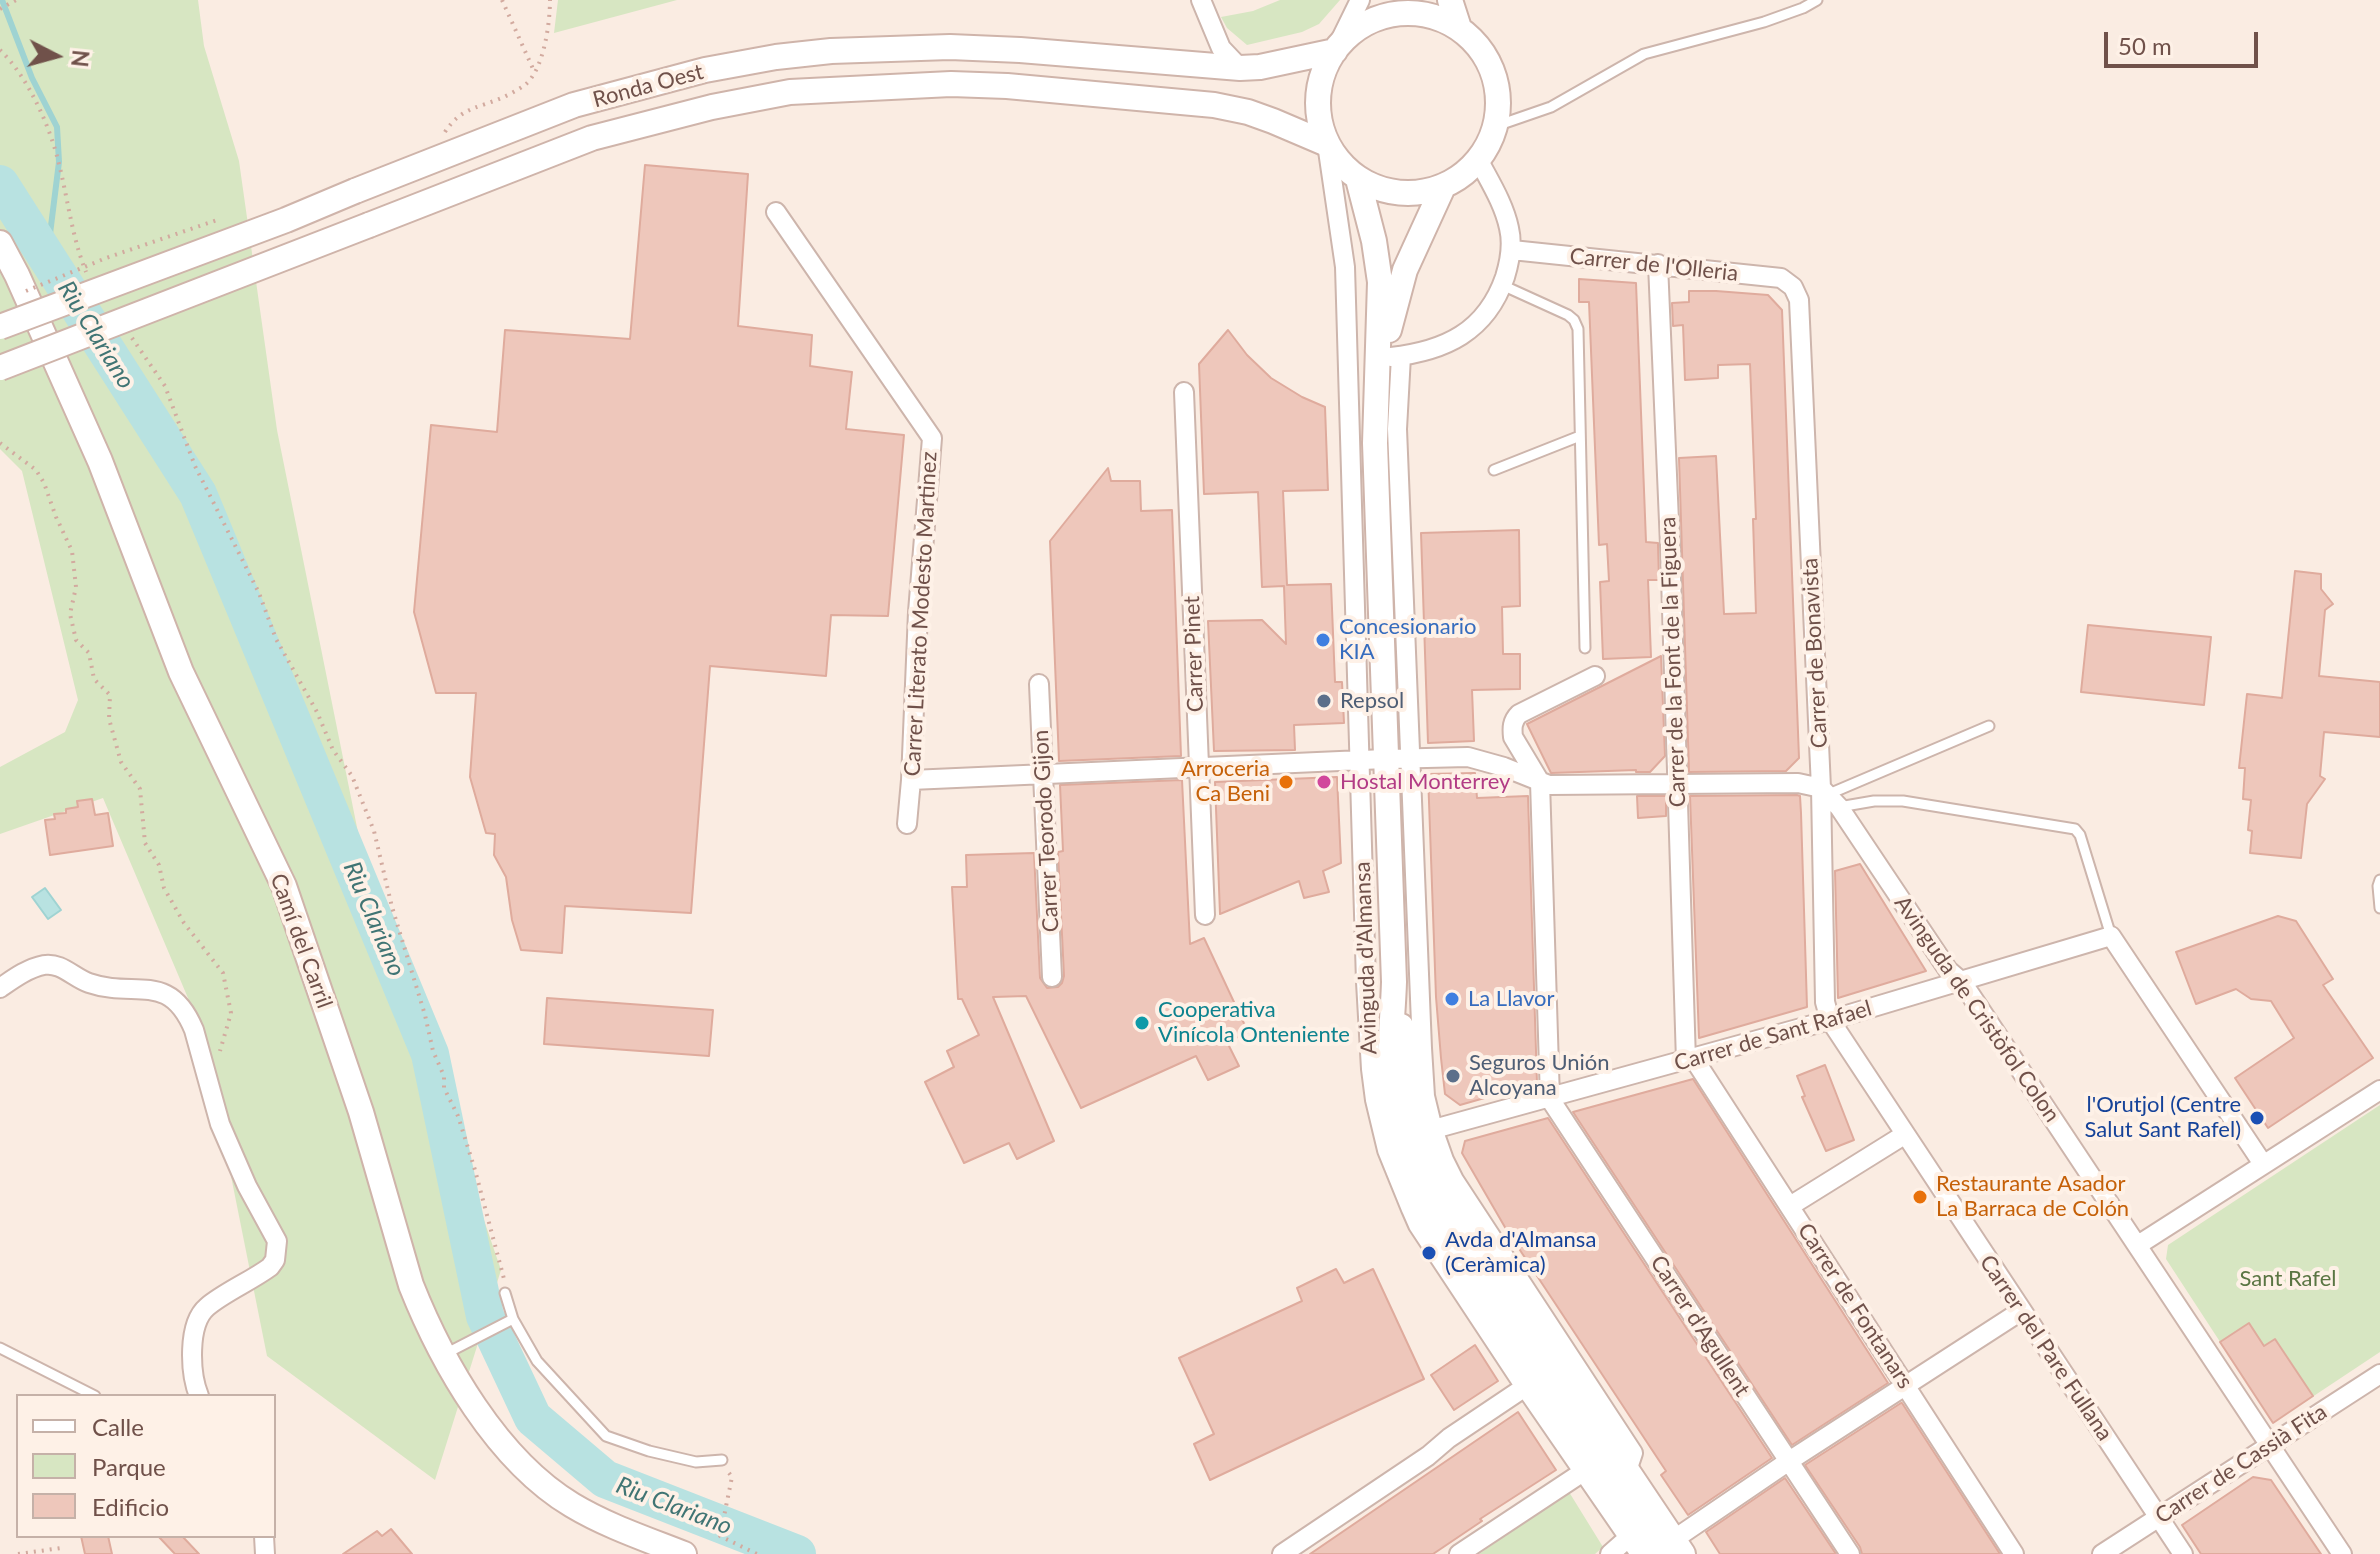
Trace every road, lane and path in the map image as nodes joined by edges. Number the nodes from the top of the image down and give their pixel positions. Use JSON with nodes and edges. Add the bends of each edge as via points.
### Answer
{"nodes":[{"id":1,"x":16,"y":0,"type":"edge"},
{"id":2,"x":502,"y":0,"type":"edge"},
{"id":3,"x":550,"y":0,"type":"edge"},
{"id":4,"x":1201,"y":0,"type":"edge"},
{"id":5,"x":1378,"y":0,"type":"edge"},
{"id":6,"x":1450,"y":0,"type":"edge"},
{"id":7,"x":1817,"y":0,"type":"edge"},
{"id":8,"x":0,"y":9,"type":"edge"},
{"id":9,"x":1364,"y":11,"type":"edge"},
{"id":10,"x":1459,"y":28,"type":"junction"},
{"id":11,"x":0,"y":50,"type":"edge"},
{"id":12,"x":1335,"y":51,"type":"junction"},
{"id":13,"x":1240,"y":68,"type":"junction"},
{"id":14,"x":534,"y":71,"type":"junction"},
{"id":15,"x":1496,"y":126,"type":"junction"},
{"id":16,"x":443,"y":136,"type":"dead end"},
{"id":17,"x":1327,"y":144,"type":"junction"},
{"id":18,"x":1479,"y":161,"type":"junction"},
{"id":19,"x":1358,"y":179,"type":"junction"},
{"id":20,"x":1443,"y":187,"type":"junction"},
{"id":21,"x":776,"y":212,"type":"dead end"},
{"id":22,"x":226,"y":217,"type":"dead end"},
{"id":23,"x":0,"y":243,"type":"edge"},
{"id":24,"x":1512,"y":250,"type":"junction"},
{"id":25,"x":1658,"y":264,"type":"junction"},
{"id":26,"x":94,"y":283,"type":"dead end"},
{"id":27,"x":1502,"y":285,"type":"junction"},
{"id":28,"x":1793,"y":287,"type":"joint"},
{"id":29,"x":24,"y":292,"type":"dead end"},
{"id":30,"x":0,"y":327,"type":"edge"},
{"id":31,"x":130,"y":336,"type":"dead end"},
{"id":32,"x":1387,"y":361,"type":"junction"},
{"id":33,"x":0,"y":368,"type":"edge"},
{"id":34,"x":1184,"y":392,"type":"dead end"},
{"id":35,"x":1580,"y":436,"type":"junction"},
{"id":36,"x":0,"y":443,"type":"edge"},
{"id":37,"x":1494,"y":470,"type":"dead end"},
{"id":38,"x":1585,"y":648,"type":"dead end"},
{"id":39,"x":1595,"y":676,"type":"dead end"},
{"id":40,"x":1039,"y":684,"type":"dead end"},
{"id":41,"x":1989,"y":726,"type":"dead end"},
{"id":42,"x":1397,"y":759,"type":"junction"},
{"id":43,"x":1360,"y":760,"type":"junction"},
{"id":44,"x":1199,"y":768,"type":"junction"},
{"id":45,"x":1042,"y":774,"type":"junction"},
{"id":46,"x":911,"y":780,"type":"junction"},
{"id":47,"x":1540,"y":782,"type":"junction"},
{"id":48,"x":1676,"y":785,"type":"junction"},
{"id":49,"x":1830,"y":796,"type":"junction"},
{"id":50,"x":907,"y":824,"type":"dead end"},
{"id":51,"x":2380,"y":880,"type":"edge"},
{"id":52,"x":2380,"y":908,"type":"edge"},
{"id":53,"x":1205,"y":915,"type":"dead end"},
{"id":54,"x":2111,"y":936,"type":"junction"},
{"id":55,"x":1052,"y":977,"type":"dead end"},
{"id":56,"x":1366,"y":982,"type":"junction"},
{"id":57,"x":1962,"y":982,"type":"junction"},
{"id":58,"x":0,"y":988,"type":"edge"},
{"id":59,"x":1394,"y":988,"type":"junction"},
{"id":60,"x":1830,"y":1020,"type":"junction"},
{"id":61,"x":220,"y":1058,"type":"dead end"},
{"id":62,"x":1690,"y":1060,"type":"junction"},
{"id":63,"x":2380,"y":1090,"type":"edge"},
{"id":64,"x":1550,"y":1099,"type":"junction"},
{"id":65,"x":1428,"y":1131,"type":"junction"},
{"id":66,"x":1904,"y":1135,"type":"junction"},
{"id":67,"x":2263,"y":1164,"type":"junction"},
{"id":68,"x":1394,"y":1170,"type":"junction"},
{"id":69,"x":1421,"y":1185,"type":"junction"},
{"id":70,"x":1790,"y":1206,"type":"junction"},
{"id":71,"x":1411,"y":1209,"type":"junction"},
{"id":72,"x":2138,"y":1245,"type":"junction"},
{"id":73,"x":505,"y":1293,"type":"joint"},
{"id":74,"x":2021,"y":1311,"type":"junction"},
{"id":75,"x":509,"y":1322,"type":"junction"},
{"id":76,"x":0,"y":1348,"type":"edge"},
{"id":77,"x":445,"y":1354,"type":"junction"},
{"id":78,"x":2380,"y":1374,"type":"edge"},
{"id":79,"x":1533,"y":1382,"type":"junction"},
{"id":80,"x":1906,"y":1386,"type":"junction"},
{"id":81,"x":91,"y":1394,"type":"edge"},
{"id":82,"x":198,"y":1394,"type":"edge"},
{"id":83,"x":2270,"y":1447,"type":"junction"},
{"id":84,"x":722,"y":1460,"type":"joint"},
{"id":85,"x":1789,"y":1461,"type":"junction"},
{"id":86,"x":1622,"y":1465,"type":"junction"},
{"id":87,"x":1583,"y":1472,"type":"junction"},
{"id":88,"x":2159,"y":1518,"type":"junction"},
{"id":89,"x":1634,"y":1533,"type":"junction"},
{"id":90,"x":61,"y":1548,"type":"dead end"},
{"id":91,"x":1671,"y":1549,"type":"edge"},
{"id":92,"x":18,"y":1554,"type":"edge"},
{"id":93,"x":684,"y":1554,"type":"edge"},
{"id":94,"x":757,"y":1554,"type":"edge"},
{"id":95,"x":1282,"y":1554,"type":"edge"},
{"id":96,"x":1459,"y":1554,"type":"edge"},
{"id":97,"x":1610,"y":1554,"type":"edge"},
{"id":98,"x":1642,"y":1554,"type":"edge"},
{"id":99,"x":1850,"y":1554,"type":"edge"},
{"id":100,"x":2014,"y":1554,"type":"edge"},
{"id":101,"x":2102,"y":1554,"type":"edge"},
{"id":102,"x":2183,"y":1554,"type":"edge"},
{"id":103,"x":2342,"y":1554,"type":"edge"}],
"edges":[{"from":1,"to":8,"type":"path"},
{"from":2,"to":14,"type":"path"},
{"from":3,"to":14,"type":"path","via":[[544,46]]},
{"from":4,"to":13,"type":"street","via":[[1221,48]]},
{"from":5,"to":9,"type":"street"},
{"from":6,"to":10,"type":"street"},
{"from":7,"to":15,"type":"lane","via":[[1764,22],[1644,54],[1551,107]]},
{"from":9,"to":10,"type":"street","via":[[1437,17]]},
{"from":9,"to":12,"type":"street"},
{"from":10,"to":15,"type":"street","via":[[1489,61],[1499,104]]},
{"from":11,"to":26,"type":"path","via":[[36,100],[59,162],[85,270]]},
{"from":12,"to":13,"type":"street","name":"Ronda Oest"},
{"from":12,"to":17,"type":"street","via":[[1318,96]]},
{"from":13,"to":30,"type":"street","name":"Ronda Oest","bridge":true,"via":[[950,47],[831,51],[705,70],[574,105]]},
{"from":14,"to":16,"type":"path","via":[[527,84],[453,120]]},
{"from":15,"to":18,"type":"street"},
{"from":17,"to":19,"type":"street"},
{"from":17,"to":33,"type":"street","name":"Ronda Oest","bridge":true,"via":[[1248,112],[1214,105],[951,84],[790,92],[592,138]]},
{"from":17,"to":43,"type":"street","name":"Avinguda d'Almansa","via":[[1345,267]]},
{"from":18,"to":20,"type":"street"},
{"from":18,"to":24,"type":"street","via":[[1505,214]]},
{"from":19,"to":20,"type":"street","via":[[1399,193]]},
{"from":19,"to":32,"type":"street","name":"Avinguda d'Almansa","via":[[1378,264]]},
{"from":20,"to":32,"type":"street","name":"Avinguda d'Almansa","via":[[1405,270]]},
{"from":21,"to":46,"type":"street","name":"Carrer Literato Modesto Martinez","via":[[932,438]]},
{"from":22,"to":29,"type":"path","bridge":true},
{"from":23,"to":77,"type":"street","name":"Camí del Carril","via":[[100,461],[181,672],[284,886],[361,1112],[411,1285]]},
{"from":24,"to":25,"type":"street","name":"Carrer de l'Olleria"},
{"from":24,"to":27,"type":"street"},
{"from":25,"to":28,"type":"street","name":"Carrer de l'Olleria","via":[[1781,278]]},
{"from":25,"to":48,"type":"street","name":"Carrer de la Font de la Figuera"},
{"from":27,"to":32,"type":"street","via":[[1481,320],[1461,337]]},
{"from":27,"to":35,"type":"lane","via":[[1574,320]]},
{"from":28,"to":49,"type":"street","name":"Carrer de Bonavista","via":[[1799,300]]},
{"from":31,"to":73,"type":"path","via":[[165,386],[195,466],[259,593],[276,639],[369,817],[444,1088],[479,1183]]},
{"from":32,"to":42,"type":"street","name":"Avinguda d'Almansa","via":[[1375,443]]},
{"from":34,"to":44,"type":"street","name":"Carrer Pinet"},
{"from":35,"to":37,"type":"lane"},
{"from":35,"to":38,"type":"lane"},
{"from":36,"to":61,"type":"path","via":[[36,470],[44,483],[72,551],[76,587],[70,614],[76,640],[89,653],[94,679],[110,695],[109,719],[121,762],[140,789],[145,843],[184,923],[223,973],[231,1013]]},
{"from":39,"to":47,"type":"street","via":[[1514,719],[1513,737]]},
{"from":40,"to":45,"type":"street","name":"Carrer Teorodo Gijon"},
{"from":41,"to":49,"type":"lane"},
{"from":42,"to":43,"type":"street"},
{"from":42,"to":47,"type":"street","via":[[1468,757]]},
{"from":42,"to":59,"type":"street","name":"Avinguda d'Almansa"},
{"from":42,"to":65,"type":"street","name":"Avinguda d'Almansa"},
{"from":43,"to":44,"type":"street"},
{"from":43,"to":56,"type":"street","name":"Avinguda d'Almansa"},
{"from":44,"to":45,"type":"street"},
{"from":44,"to":53,"type":"street","name":"Carrer Pinet"},
{"from":45,"to":46,"type":"street"},
{"from":45,"to":55,"type":"street","name":"Carrer Teorodo Gijon"},
{"from":46,"to":50,"type":"street","name":"Carrer Literato Modesto Martinez"},
{"from":47,"to":48,"type":"street"},
{"from":47,"to":64,"type":"street"},
{"from":48,"to":49,"type":"street","via":[[1798,783]]},
{"from":48,"to":62,"type":"street","name":"Carrer de la Font de la Figuera"},
{"from":49,"to":54,"type":"lane","via":[[1903,801],[2075,829]]},
{"from":49,"to":57,"type":"street","name":"Avinguda de Cristòfol Colon","via":[[1948,970]]},
{"from":49,"to":60,"type":"street","name":"Carrer de Bonavista","via":[[1825,1002]]},
{"from":51,"to":52,"type":"lane"},
{"from":54,"to":57,"type":"street","name":"Carrer de Sant Rafael"},
{"from":54,"to":67,"type":"street"},
{"from":56,"to":59,"type":"street"},
{"from":56,"to":68,"type":"street","name":"Avinguda d'Almansa","via":[[1375,1100]]},
{"from":57,"to":60,"type":"street","name":"Carrer de Sant Rafael"},
{"from":57,"to":72,"type":"street","name":"Avinguda de Cristòfol Colon"},
{"from":58,"to":82,"type":"street","via":[[24,973],[53,965],[93,985],[156,990],[188,1017],[220,1124],[277,1241],[270,1267],[207,1307],[197,1321],[193,1351]]},
{"from":59,"to":65,"type":"street","name":"Avinguda d'Almansa"},
{"from":59,"to":69,"type":"street","name":"Avinguda d'Almansa","via":[[1391,1089]]},
{"from":60,"to":62,"type":"street","name":"Carrer de Sant Rafael"},
{"from":60,"to":66,"type":"street","name":"Carrer del Pare Fullana"},
{"from":62,"to":64,"type":"street","name":"Carrer de Sant Rafael"},
{"from":62,"to":70,"type":"street","name":"Carrer de Fontanars"},
{"from":63,"to":67,"type":"street"},
{"from":64,"to":65,"type":"street","name":"Carrer de Sant Rafael"},
{"from":64,"to":85,"type":"street","name":"Carrer d'Agullent"},
{"from":65,"to":69,"type":"street","via":[[1415,1149]]},
{"from":65,"to":86,"type":"street","name":"Avinguda d'Almansa","via":[[1429,1156],[1450,1206]]},
{"from":66,"to":70,"type":"street"},
{"from":66,"to":74,"type":"street","name":"Carrer del Pare Fullana"},
{"from":67,"to":72,"type":"street"},
{"from":68,"to":69,"type":"street"},
{"from":68,"to":71,"type":"street","name":"Avinguda d'Almansa"},
{"from":69,"to":71,"type":"street"},
{"from":69,"to":79,"type":"street","name":"Avinguda d'Almansa"},
{"from":70,"to":80,"type":"street","name":"Carrer de Fontanars"},
{"from":71,"to":79,"type":"street","name":"Avinguda d'Almansa"},
{"from":72,"to":83,"type":"street","name":"Avinguda de Cristòfol Colon"},
{"from":73,"to":75,"type":"lane"},
{"from":74,"to":80,"type":"street"},
{"from":74,"to":88,"type":"street","name":"Carrer del Pare Fullana"},
{"from":75,"to":77,"type":"lane"},
{"from":75,"to":84,"type":"lane","via":[[606,1436],[696,1462]]},
{"from":76,"to":81,"type":"lane"},
{"from":77,"to":93,"type":"street","name":"Camí del Carril","via":[[487,1423],[539,1480],[604,1523]]},
{"from":78,"to":83,"type":"street","name":"Carrer de Cassià Fita"},
{"from":79,"to":86,"type":"street","via":[[1555,1379],[1601,1446]]},
{"from":79,"to":87,"type":"street","name":"Avinguda d'Almansa"},
{"from":79,"to":89,"type":"street","name":"Avinguda d'Almansa"},
{"from":79,"to":95,"type":"street"},
{"from":80,"to":85,"type":"street"},
{"from":80,"to":100,"type":"street","name":"Carrer de Fontanars"},
{"from":83,"to":88,"type":"street","name":"Carrer de Cassià Fita"},
{"from":83,"to":103,"type":"street","name":"Avinguda de Cristòfol Colon"},
{"from":84,"to":94,"type":"path","via":[[732,1477],[720,1536]]},
{"from":85,"to":91,"type":"street"},
{"from":85,"to":99,"type":"street","name":"Carrer d'Agullent"},
{"from":86,"to":91,"type":"street","name":"Avinguda d'Almansa"},
{"from":87,"to":89,"type":"street","name":"Avinguda d'Almansa"},
{"from":87,"to":96,"type":"street"},
{"from":88,"to":101,"type":"street","name":"Carrer de Cassià Fita"},
{"from":88,"to":102,"type":"street","name":"Carrer del Pare Fullana"},
{"from":89,"to":91,"type":"street","name":"Avinguda d'Almansa"},
{"from":89,"to":97,"type":"street"},
{"from":89,"to":98,"type":"street","name":"Avinguda d'Almansa"},
{"from":90,"to":92,"type":"path"}]}
